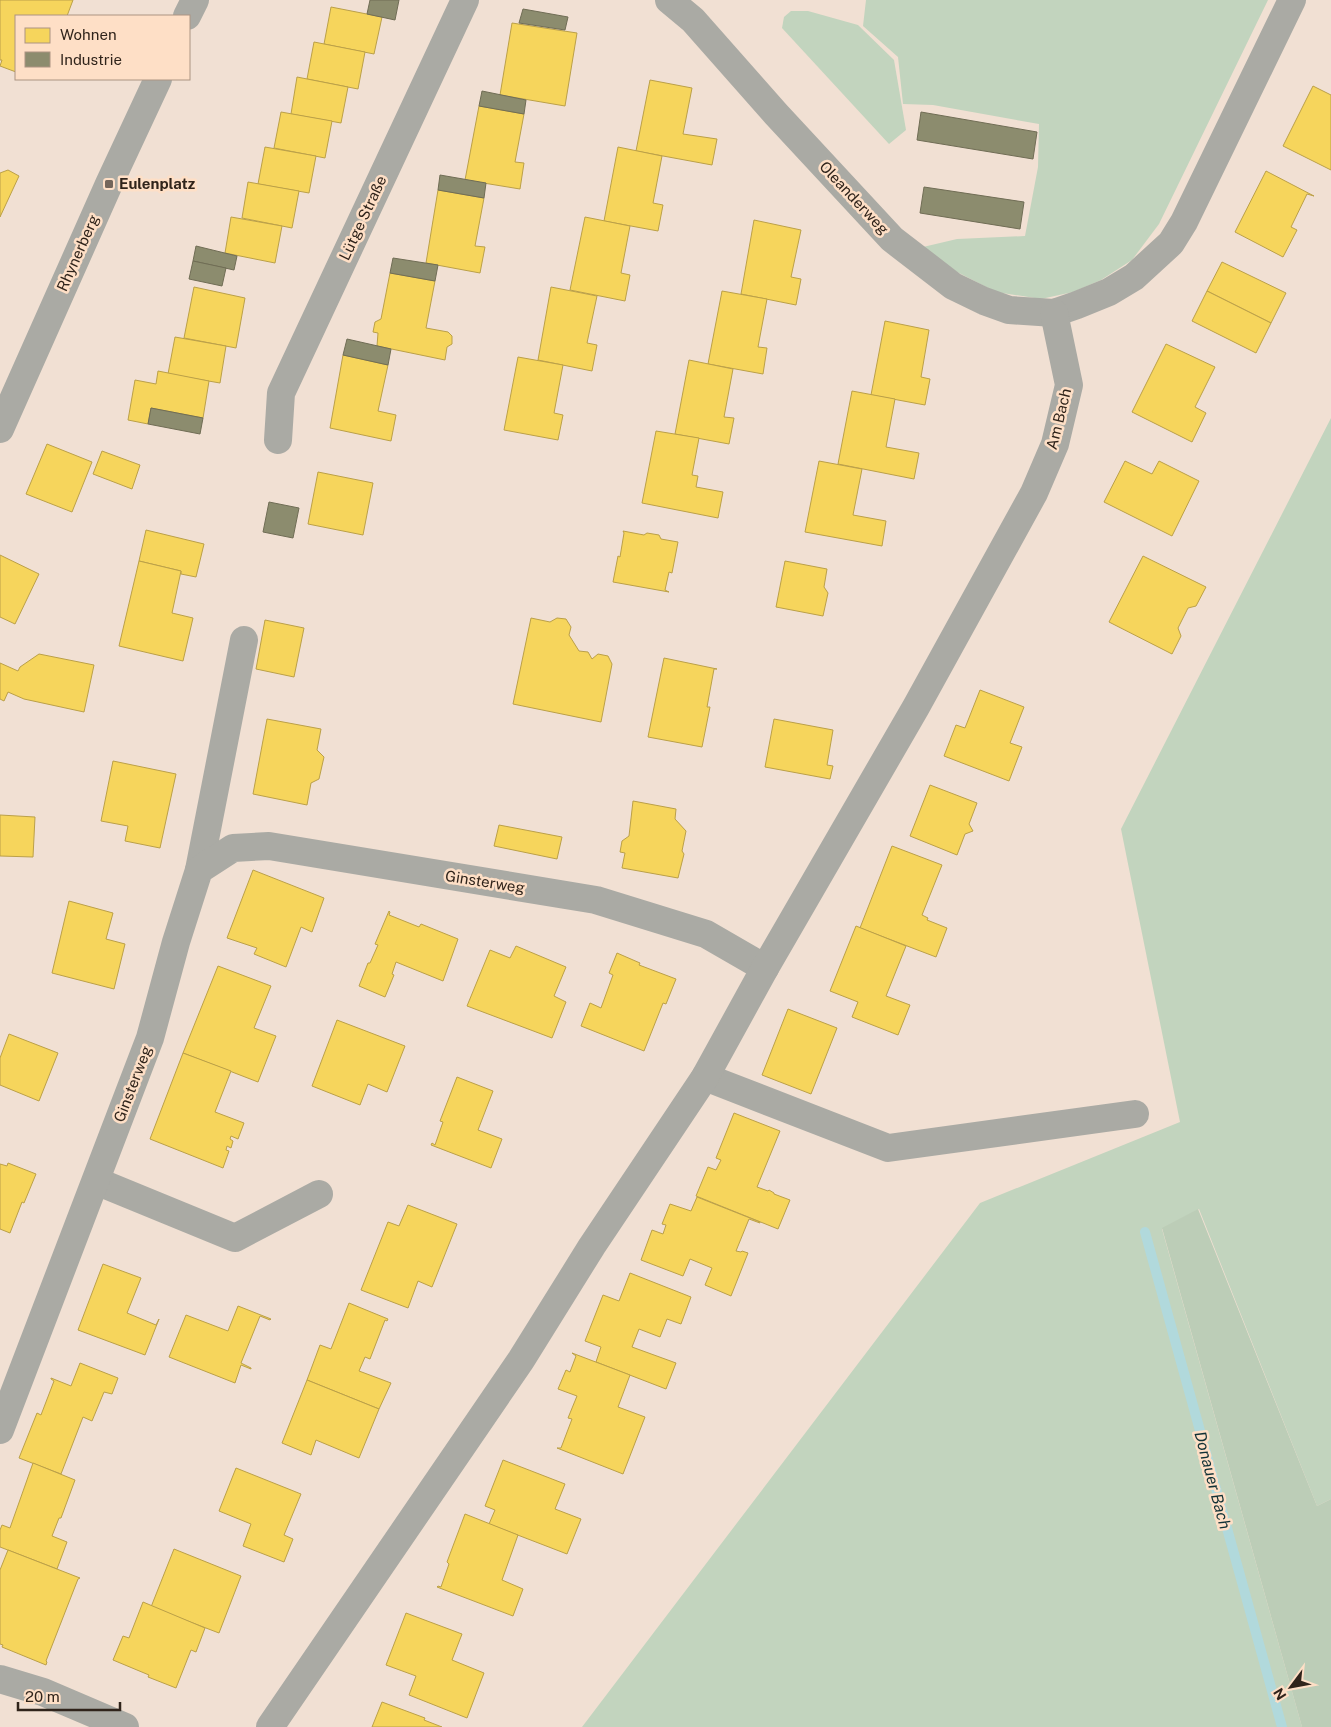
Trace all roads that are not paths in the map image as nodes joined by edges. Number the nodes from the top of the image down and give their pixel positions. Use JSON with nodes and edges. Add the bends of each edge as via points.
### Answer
{"nodes":[{"id":1,"x":195,"y":0,"type":"edge"},
{"id":2,"x":465,"y":0,"type":"edge"},
{"id":3,"x":669,"y":0,"type":"edge"},
{"id":4,"x":1292,"y":0,"type":"edge"},
{"id":5,"x":696,"y":10,"type":"edge"},
{"id":6,"x":188,"y":15,"type":"edge"},
{"id":7,"x":158,"y":80,"type":"edge"},
{"id":8,"x":1054,"y":313,"type":"junction"},
{"id":9,"x":0,"y":429,"type":"edge"},
{"id":10,"x":278,"y":440,"type":"dead end"},
{"id":11,"x":244,"y":640,"type":"dead end"},
{"id":12,"x":199,"y":870,"type":"junction"},
{"id":13,"x":764,"y":968,"type":"junction"},
{"id":14,"x":705,"y":1078,"type":"junction"},
{"id":15,"x":1135,"y":1114,"type":"dead end"},
{"id":16,"x":96,"y":1181,"type":"junction"},
{"id":17,"x":319,"y":1194,"type":"dead end"},
{"id":18,"x":0,"y":1430,"type":"edge"},
{"id":19,"x":0,"y":1679,"type":"edge"},
{"id":20,"x":125,"y":1727,"type":"edge"},
{"id":21,"x":270,"y":1727,"type":"edge"}],
"edges":[{"from":1,"to":6,"type":"street"},
{"from":2,"to":10,"type":"street","name":"Lütge Straße","via":[[282,393]]},
{"from":3,"to":5,"type":"street","name":"Oleanderweg"},
{"from":4,"to":8,"type":"street","via":[[1184,222],[1170,243],[1134,277],[1109,292]]},
{"from":5,"to":8,"type":"street","name":"Oleanderweg","via":[[776,114],[892,239],[953,286],[984,301],[1009,310]]},
{"from":7,"to":9,"type":"street","name":"Rhynerberg"},
{"from":8,"to":13,"type":"street","name":"Am Bach","via":[[1069,384],[1055,444],[1034,493],[916,707]]},
{"from":11,"to":12,"type":"street","name":"Ginsterweg"},
{"from":12,"to":13,"type":"street","name":"Ginsterweg","via":[[234,848],[269,846],[596,900],[706,934]]},
{"from":12,"to":16,"type":"street","name":"Ginsterweg","via":[[150,1038]]},
{"from":13,"to":14,"type":"street","name":"Am Bach"},
{"from":14,"to":15,"type":"street","via":[[888,1148]]},
{"from":14,"to":21,"type":"street","name":"Am Bach","via":[[592,1246],[521,1360]]},
{"from":16,"to":17,"type":"street","via":[[235,1238]]},
{"from":16,"to":18,"type":"street","name":"Ginsterweg"},
{"from":19,"to":20,"type":"street","via":[[43,1692]]}]}
